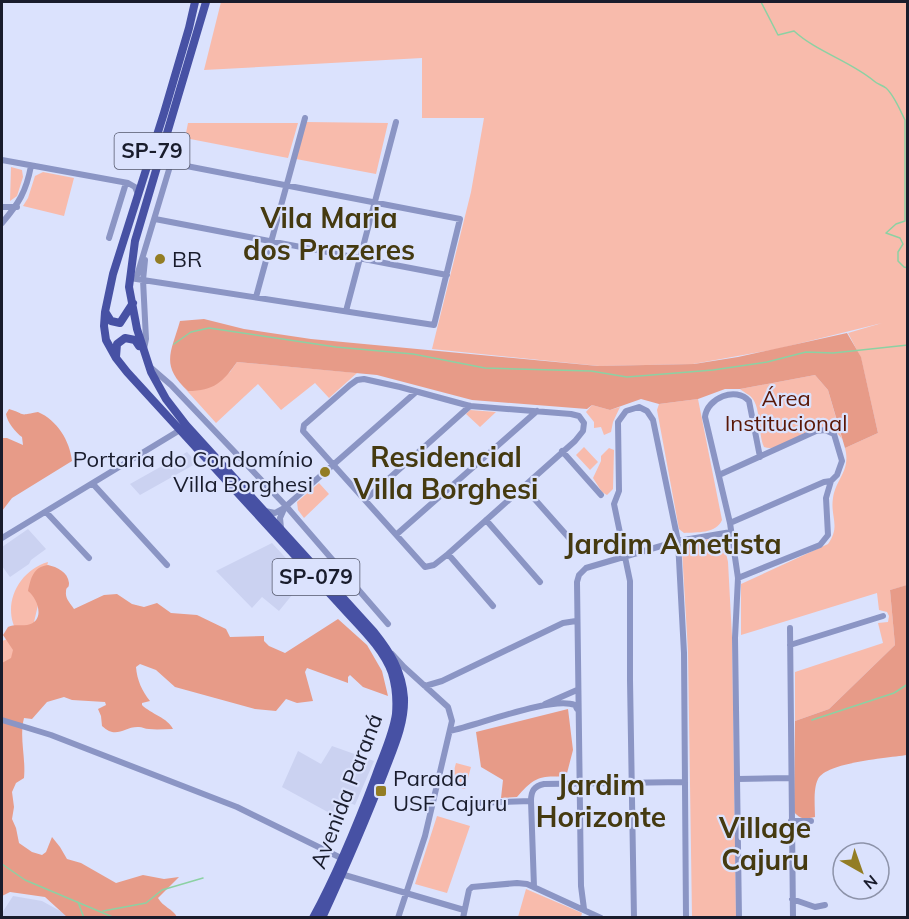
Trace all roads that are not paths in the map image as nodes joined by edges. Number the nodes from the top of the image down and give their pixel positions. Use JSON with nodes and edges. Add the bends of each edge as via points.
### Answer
{"nodes":[{"id":1,"x":195,"y":2,"type":"edge"},
{"id":2,"x":206,"y":2,"type":"edge"},
{"id":3,"x":305,"y":117,"type":"dead end"},
{"id":4,"x":396,"y":122,"type":"dead end"},
{"id":5,"x":163,"y":143,"type":"junction"},
{"id":6,"x":2,"y":160,"type":"edge"},
{"id":7,"x":171,"y":163,"type":"junction"},
{"id":8,"x":31,"y":166,"type":"junction"},
{"id":9,"x":144,"y":176,"type":"junction"},
{"id":10,"x":127,"y":183,"type":"junction"},
{"id":11,"x":287,"y":186,"type":"junction"},
{"id":12,"x":138,"y":194,"type":"junction"},
{"id":13,"x":374,"y":202,"type":"junction"},
{"id":14,"x":2,"y":207,"type":"edge"},
{"id":15,"x":17,"y":207,"type":"junction"},
{"id":16,"x":155,"y":219,"type":"junction"},
{"id":17,"x":2,"y":221,"type":"edge"},
{"id":18,"x":109,"y":237,"type":"dead end"},
{"id":19,"x":271,"y":241,"type":"junction"},
{"id":20,"x":360,"y":258,"type":"junction"},
{"id":21,"x":113,"y":274,"type":"joint"},
{"id":22,"x":447,"y":275,"type":"junction"},
{"id":23,"x":137,"y":279,"type":"junction"},
{"id":24,"x":256,"y":297,"type":"junction"},
{"id":25,"x":133,"y":303,"type":"junction"},
{"id":26,"x":346,"y":311,"type":"junction"},
{"id":27,"x":105,"y":312,"type":"junction"},
{"id":28,"x":144,"y":352,"type":"junction"},
{"id":29,"x":116,"y":358,"type":"junction"},
{"id":30,"x":149,"y":365,"type":"junction"},
{"id":31,"x":400,"y":387,"type":"junction"},
{"id":32,"x":416,"y":392,"type":"junction"},
{"id":33,"x":456,"y":403,"type":"junction"},
{"id":34,"x":470,"y":406,"type":"junction"},
{"id":35,"x":397,"y":407,"type":"junction"},
{"id":36,"x":518,"y":410,"type":"junction"},
{"id":37,"x":537,"y":411,"type":"junction"},
{"id":38,"x":453,"y":422,"type":"junction"},
{"id":39,"x":180,"y":430,"type":"junction"},
{"id":40,"x":514,"y":430,"type":"junction"},
{"id":41,"x":562,"y":452,"type":"junction"},
{"id":42,"x":760,"y":457,"type":"junction"},
{"id":43,"x":332,"y":464,"type":"junction"},
{"id":44,"x":719,"y":474,"type":"junction"},
{"id":45,"x":831,"y":481,"type":"junction"},
{"id":46,"x":93,"y":484,"type":"junction"},
{"id":47,"x":523,"y":486,"type":"junction"},
{"id":48,"x":602,"y":495,"type":"dead end"},
{"id":49,"x":366,"y":499,"type":"junction"},
{"id":50,"x":285,"y":507,"type":"junction"},
{"id":51,"x":265,"y":511,"type":"junction"},
{"id":52,"x":46,"y":512,"type":"junction"},
{"id":53,"x":486,"y":520,"type":"junction"},
{"id":54,"x":730,"y":523,"type":"junction"},
{"id":55,"x":281,"y":528,"type":"junction"},
{"id":56,"x":731,"y":532,"type":"junction"},
{"id":57,"x":397,"y":534,"type":"junction"},
{"id":58,"x":2,"y":538,"type":"edge"},
{"id":59,"x":570,"y":539,"type":"dead end"},
{"id":60,"x":678,"y":541,"type":"junction"},
{"id":61,"x":448,"y":554,"type":"junction"},
{"id":62,"x":89,"y":558,"type":"dead end"},
{"id":63,"x":624,"y":558,"type":"junction"},
{"id":64,"x":167,"y":565,"type":"dead end"},
{"id":65,"x":738,"y":578,"type":"junction"},
{"id":66,"x":540,"y":582,"type":"dead end"},
{"id":67,"x":493,"y":606,"type":"dead end"},
{"id":68,"x":883,"y":616,"type":"dead end"},
{"id":69,"x":576,"y":621,"type":"junction"},
{"id":70,"x":388,"y":624,"type":"dead end"},
{"id":71,"x":790,"y":628,"type":"dead end"},
{"id":72,"x":790,"y":645,"type":"junction"},
{"id":73,"x":389,"y":651,"type":"junction"},
{"id":74,"x":442,"y":681,"type":"junction"},
{"id":75,"x":426,"y":686,"type":"junction"},
{"id":76,"x":578,"y":690,"type":"junction"},
{"id":77,"x":438,"y":698,"type":"junction"},
{"id":78,"x":538,"y":707,"type":"junction"},
{"id":79,"x":577,"y":709,"type":"junction"},
{"id":80,"x":2,"y":720,"type":"edge"},
{"id":81,"x":450,"y":731,"type":"junction"},
{"id":82,"x":791,"y":778,"type":"junction"},
{"id":83,"x":738,"y":779,"type":"junction"},
{"id":84,"x":685,"y":782,"type":"junction"},
{"id":85,"x":632,"y":783,"type":"junction"},
{"id":86,"x":579,"y":784,"type":"junction"},
{"id":87,"x":531,"y":801,"type":"junction"},
{"id":88,"x":477,"y":803,"type":"dead end"},
{"id":89,"x":791,"y":821,"type":"junction"},
{"id":90,"x":811,"y":821,"type":"dead end"},
{"id":91,"x":341,"y":858,"type":"junction"},
{"id":92,"x":532,"y":873,"type":"junction"},
{"id":93,"x":341,"y":874,"type":"junction"},
{"id":94,"x":527,"y":884,"type":"junction"},
{"id":95,"x":581,"y":886,"type":"junction"},
{"id":96,"x":534,"y":887,"type":"junction"},
{"id":97,"x":406,"y":894,"type":"junction"},
{"id":98,"x":792,"y":899,"type":"junction"},
{"id":99,"x":571,"y":903,"type":"junction"},
{"id":100,"x":825,"y":905,"type":"dead end"},
{"id":101,"x":584,"y":909,"type":"junction"},
{"id":102,"x":464,"y":914,"type":"edge"},
{"id":103,"x":313,"y":918,"type":"edge"},
{"id":104,"x":322,"y":918,"type":"edge"},
{"id":105,"x":398,"y":918,"type":"edge"},
{"id":106,"x":601,"y":918,"type":"edge"},
{"id":107,"x":634,"y":918,"type":"edge"},
{"id":108,"x":686,"y":918,"type":"edge"},
{"id":109,"x":739,"y":918,"type":"edge"},
{"id":110,"x":793,"y":918,"type":"edge"}],
"edges":[{"from":1,"to":9,"type":"main road","name":"Avenida Paraná","number":"SP-79"},
{"from":2,"to":5,"type":"main road","name":"Avenida Paraná","number":"SP-79"},
{"from":3,"to":11,"type":"street"},
{"from":4,"to":13,"type":"street"},
{"from":5,"to":7,"type":"street"},
{"from":5,"to":23,"type":"main road","name":"Avenida Paraná","number":"SP-79","via":[[135,241]]},
{"from":6,"to":8,"type":"street"},
{"from":7,"to":11,"type":"street"},
{"from":7,"to":16,"type":"street","name":"Avenida Paraná"},
{"from":8,"to":10,"type":"street"},
{"from":8,"to":15,"type":"street"},
{"from":9,"to":10,"type":"street"},
{"from":9,"to":12,"type":"main road","name":"Avenida Paraná","number":"SP-79"},
{"from":10,"to":12,"type":"street","via":[[136,187]]},
{"from":10,"to":18,"type":"street"},
{"from":11,"to":13,"type":"street"},
{"from":11,"to":19,"type":"street"},
{"from":12,"to":21,"type":"main road","name":"Avenida Paraná","number":"SP-79"},
{"from":13,"to":20,"type":"street"},
{"from":13,"to":22,"type":"street","via":[[460,219]]},
{"from":14,"to":15,"type":"street"},
{"from":15,"to":17,"type":"street"},
{"from":16,"to":19,"type":"street"},
{"from":16,"to":23,"type":"street","name":"Avenida Paraná"},
{"from":19,"to":20,"type":"street"},
{"from":19,"to":24,"type":"street"},
{"from":20,"to":22,"type":"street"},
{"from":20,"to":26,"type":"street"},
{"from":21,"to":27,"type":"main road","name":"Avenida Paraná","number":"SP-079"},
{"from":22,"to":26,"type":"street","via":[[434,325]]},
{"from":23,"to":24,"type":"street"},
{"from":23,"to":25,"type":"main road","name":"Avenida Paraná","number":"SP-079","via":[[129,287]]},
{"from":23,"to":28,"type":"street","name":"Avenida Paraná","via":[[146,339]]},
{"from":24,"to":26,"type":"street"},
{"from":25,"to":27,"type":"main road","via":[[120,323],[111,321]]},
{"from":25,"to":28,"type":"main road","name":"Avenida Paraná","number":"SP-079"},
{"from":27,"to":29,"type":"main road","name":"Avenida Paraná","number":"SP-079","via":[[106,340]]},
{"from":28,"to":29,"type":"main road","via":[[135,340],[128,338],[117,344]]},
{"from":28,"to":30,"type":"main road","name":"Avenida Paraná","number":"SP-079"},
{"from":29,"to":39,"type":"main road","name":"Avenida Paraná","number":"SP-079"},
{"from":30,"to":50,"type":"street"},
{"from":30,"to":51,"type":"main road","name":"Avenida Paraná","number":"SP-079","via":[[160,391],[186,425]]},
{"from":31,"to":32,"type":"street"},
{"from":31,"to":35,"type":"street","via":[[402,394]]},
{"from":31,"to":43,"type":"street","via":[[357,380],[304,425],[305,435]]},
{"from":32,"to":33,"type":"street"},
{"from":32,"to":35,"type":"street"},
{"from":33,"to":34,"type":"street"},
{"from":33,"to":38,"type":"street"},
{"from":34,"to":36,"type":"street"},
{"from":34,"to":38,"type":"street"},
{"from":35,"to":43,"type":"street"},
{"from":36,"to":37,"type":"street"},
{"from":36,"to":40,"type":"street"},
{"from":37,"to":40,"type":"street"},
{"from":37,"to":41,"type":"street","via":[[579,416],[584,423],[583,431]]},
{"from":38,"to":49,"type":"street"},
{"from":39,"to":46,"type":"street"},
{"from":39,"to":91,"type":"main road","name":"Avenida Paraná","number":"SP-079","via":[[349,615],[380,651],[391,673],[396,695],[393,728]]},
{"from":40,"to":57,"type":"street"},
{"from":41,"to":47,"type":"street"},
{"from":41,"to":48,"type":"street"},
{"from":42,"to":44,"type":"street"},
{"from":42,"to":44,"type":"street","via":[[752,408],[744,396],[716,399],[705,412]]},
{"from":42,"to":45,"type":"street","via":[[825,430],[834,434],[842,460]]},
{"from":43,"to":49,"type":"street"},
{"from":43,"to":50,"type":"street"},
{"from":44,"to":54,"type":"street"},
{"from":45,"to":54,"type":"street"},
{"from":45,"to":65,"type":"street","via":[[826,498],[828,535],[824,542]]},
{"from":46,"to":52,"type":"street"},
{"from":46,"to":64,"type":"street"},
{"from":47,"to":53,"type":"street"},
{"from":47,"to":59,"type":"street"},
{"from":49,"to":57,"type":"street"},
{"from":50,"to":51,"type":"street","via":[[275,513]]},
{"from":50,"to":55,"type":"street"},
{"from":50,"to":70,"type":"street"},
{"from":51,"to":55,"type":"main road","name":"Avenida Paraná","number":"SP-079"},
{"from":52,"to":58,"type":"street"},
{"from":52,"to":62,"type":"street"},
{"from":53,"to":61,"type":"street"},
{"from":53,"to":66,"type":"street"},
{"from":54,"to":56,"type":"street"},
{"from":55,"to":73,"type":"main road","name":"Avenida Paraná","number":"SP-079"},
{"from":56,"to":60,"type":"street"},
{"from":56,"to":65,"type":"street"},
{"from":57,"to":61,"type":"street","via":[[425,567]]},
{"from":60,"to":63,"type":"street"},
{"from":60,"to":63,"type":"street","via":[[652,415],[639,407],[626,411],[618,422],[619,491],[614,504]]},
{"from":60,"to":84,"type":"street"},
{"from":61,"to":67,"type":"street"},
{"from":63,"to":69,"type":"street","via":[[581,572]]},
{"from":63,"to":85,"type":"street","via":[[630,581]]},
{"from":65,"to":83,"type":"street"},
{"from":68,"to":72,"type":"street"},
{"from":69,"to":74,"type":"street","via":[[564,623]]},
{"from":69,"to":76,"type":"street"},
{"from":71,"to":72,"type":"street"},
{"from":72,"to":82,"type":"street"},
{"from":73,"to":75,"type":"street"},
{"from":73,"to":93,"type":"main road","name":"Avenida Paraná","number":"SP-079","via":[[402,682],[401,726]]},
{"from":74,"to":75,"type":"street"},
{"from":74,"to":77,"type":"street","via":[[436,688]]},
{"from":75,"to":77,"type":"street"},
{"from":76,"to":78,"type":"street"},
{"from":76,"to":79,"type":"street"},
{"from":77,"to":81,"type":"street","via":[[450,710]]},
{"from":78,"to":79,"type":"street","via":[[566,703]]},
{"from":78,"to":81,"type":"street"},
{"from":79,"to":86,"type":"street"},
{"from":80,"to":91,"type":"street","via":[[237,807]]},
{"from":81,"to":97,"type":"street","via":[[425,836]]},
{"from":82,"to":83,"type":"street"},
{"from":82,"to":89,"type":"street"},
{"from":83,"to":109,"type":"street"},
{"from":84,"to":85,"type":"street"},
{"from":84,"to":108,"type":"street"},
{"from":85,"to":86,"type":"street"},
{"from":85,"to":107,"type":"street"},
{"from":86,"to":87,"type":"street","via":[[540,785],[533,789]]},
{"from":86,"to":95,"type":"street"},
{"from":87,"to":88,"type":"street"},
{"from":87,"to":92,"type":"street"},
{"from":89,"to":90,"type":"street"},
{"from":89,"to":98,"type":"street"},
{"from":91,"to":103,"type":"main road","name":"Avenida Paraná","number":"SP-079"},
{"from":92,"to":94,"type":"street"},
{"from":92,"to":96,"type":"street"},
{"from":93,"to":97,"type":"street"},
{"from":93,"to":104,"type":"main road","name":"Avenida Paraná","number":"SP-079"},
{"from":94,"to":96,"type":"street"},
{"from":94,"to":102,"type":"street","via":[[472,887]]},
{"from":95,"to":99,"type":"street"},
{"from":95,"to":101,"type":"street"},
{"from":96,"to":99,"type":"street"},
{"from":97,"to":102,"type":"street"},
{"from":97,"to":105,"type":"street"},
{"from":98,"to":100,"type":"street","via":[[816,907]]},
{"from":98,"to":110,"type":"street"},
{"from":99,"to":101,"type":"street"},
{"from":101,"to":106,"type":"street"}]}
